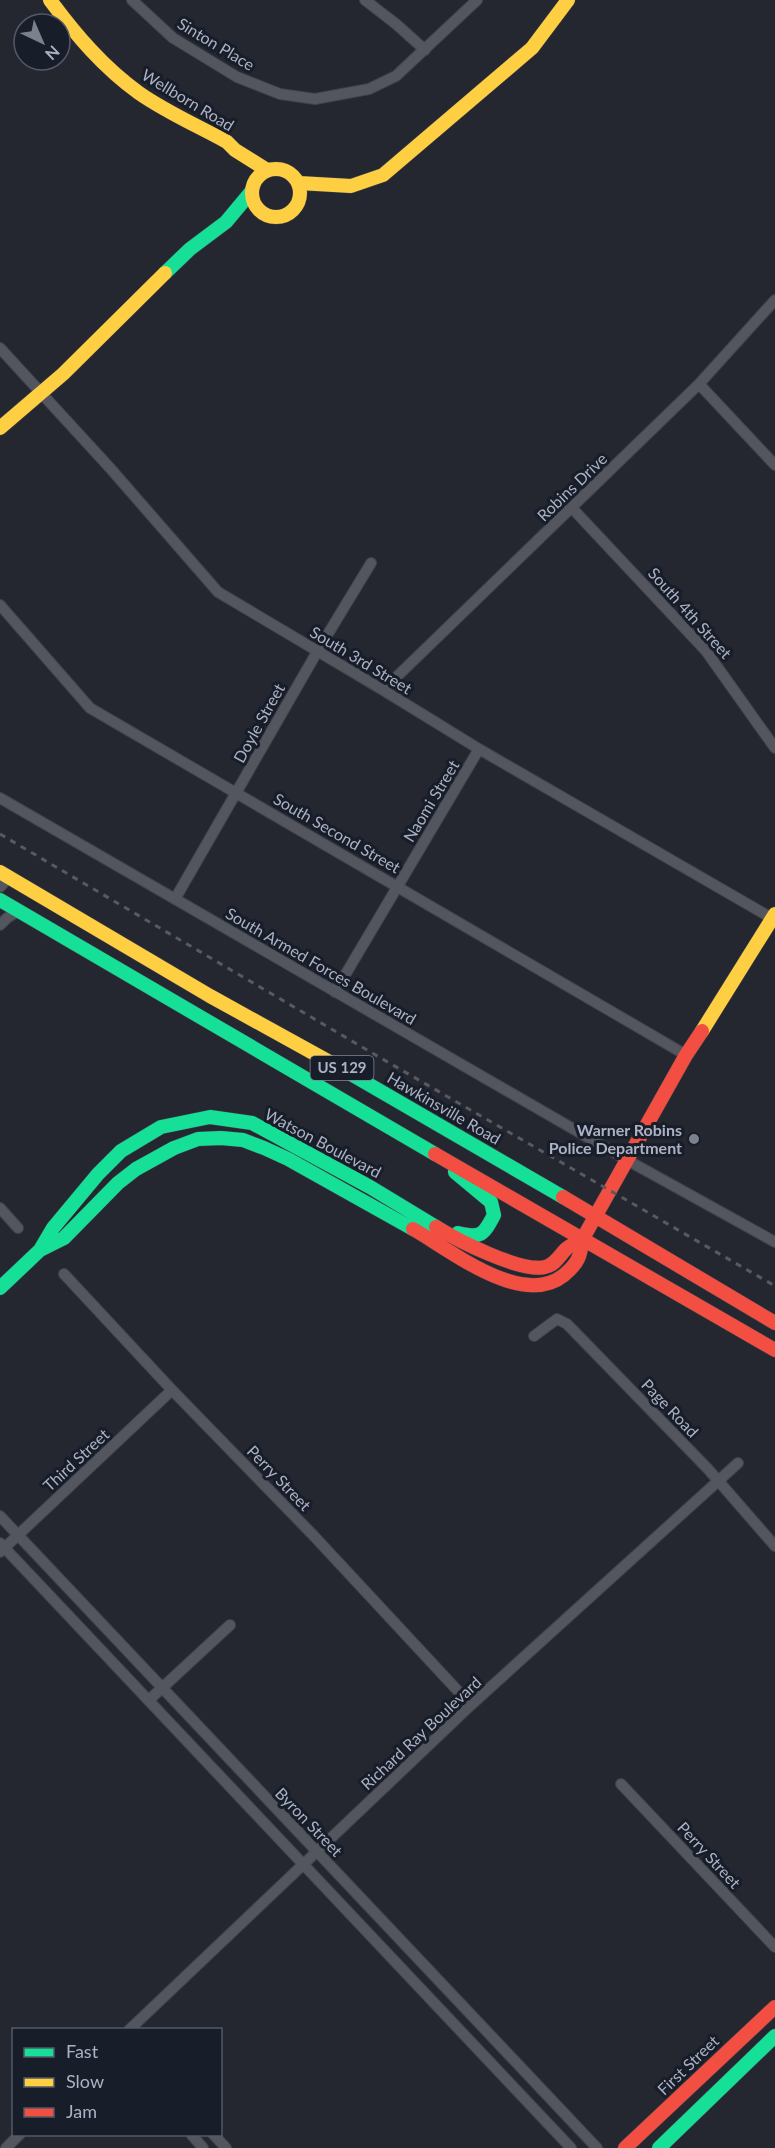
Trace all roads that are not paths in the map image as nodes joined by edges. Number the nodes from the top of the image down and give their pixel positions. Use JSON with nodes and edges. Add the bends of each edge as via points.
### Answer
{"nodes":[{"id":1,"x":50,"y":0,"type":"edge"},
{"id":2,"x":132,"y":0,"type":"edge"},
{"id":3,"x":365,"y":0,"type":"edge"},
{"id":4,"x":477,"y":0,"type":"edge"},
{"id":5,"x":568,"y":0,"type":"edge"},
{"id":6,"x":425,"y":50,"type":"junction"},
{"id":7,"x":235,"y":150,"type":"junction"},
{"id":8,"x":267,"y":170,"type":"junction"},
{"id":9,"x":299,"y":183,"type":"junction"},
{"id":10,"x":253,"y":186,"type":"junction"},
{"id":11,"x":335,"y":188,"type":"junction"},
{"id":12,"x":299,"y":202,"type":"junction"},
{"id":13,"x":261,"y":212,"type":"junction"},
{"id":14,"x":226,"y":222,"type":"junction"},
{"id":15,"x":775,"y":300,"type":"edge"},
{"id":16,"x":0,"y":348,"type":"edge"},
{"id":17,"x":699,"y":384,"type":"junction"},
{"id":18,"x":41,"y":392,"type":"junction"},
{"id":19,"x":0,"y":428,"type":"edge"},
{"id":20,"x":775,"y":465,"type":"edge"},
{"id":21,"x":572,"y":508,"type":"junction"},
{"id":22,"x":371,"y":563,"type":"dead end"},
{"id":23,"x":0,"y":605,"type":"edge"},
{"id":24,"x":317,"y":652,"type":"junction"},
{"id":25,"x":383,"y":690,"type":"junction"},
{"id":26,"x":775,"y":747,"type":"edge"},
{"id":27,"x":479,"y":749,"type":"junction"},
{"id":28,"x":237,"y":793,"type":"junction"},
{"id":29,"x":0,"y":798,"type":"edge"},
{"id":30,"x":3,"y":879,"type":"edge"},
{"id":31,"x":398,"y":886,"type":"junction"},
{"id":32,"x":175,"y":898,"type":"junction"},
{"id":33,"x":0,"y":900,"type":"edge"},
{"id":34,"x":18,"y":911,"type":"junction"},
{"id":35,"x":774,"y":917,"type":"edge"},
{"id":36,"x":0,"y":925,"type":"edge"},
{"id":37,"x":335,"y":992,"type":"junction"},
{"id":38,"x":686,"y":1055,"type":"junction"},
{"id":39,"x":418,"y":1145,"type":"junction"},
{"id":40,"x":627,"y":1160,"type":"junction"},
{"id":41,"x":0,"y":1208,"type":"edge"},
{"id":42,"x":595,"y":1216,"type":"junction"},
{"id":43,"x":424,"y":1220,"type":"junction"},
{"id":44,"x":18,"y":1228,"type":"dead end"},
{"id":45,"x":582,"y":1240,"type":"junction"},
{"id":46,"x":775,"y":1242,"type":"edge"},
{"id":47,"x":40,"y":1250,"type":"junction"},
{"id":48,"x":64,"y":1274,"type":"dead end"},
{"id":49,"x":0,"y":1288,"type":"edge"},
{"id":50,"x":775,"y":1323,"type":"edge"},
{"id":51,"x":534,"y":1336,"type":"dead end"},
{"id":52,"x":775,"y":1350,"type":"edge"},
{"id":53,"x":172,"y":1390,"type":"junction"},
{"id":54,"x":738,"y":1463,"type":"dead end"},
{"id":55,"x":718,"y":1481,"type":"junction"},
{"id":56,"x":0,"y":1516,"type":"edge"},
{"id":57,"x":17,"y":1536,"type":"junction"},
{"id":58,"x":775,"y":1546,"type":"edge"},
{"id":59,"x":1,"y":1548,"type":"edge"},
{"id":60,"x":52,"y":1573,"type":"junction"},
{"id":61,"x":39,"y":1585,"type":"junction"},
{"id":62,"x":230,"y":1625,"type":"dead end"},
{"id":63,"x":162,"y":1688,"type":"junction"},
{"id":64,"x":149,"y":1700,"type":"junction"},
{"id":65,"x":471,"y":1705,"type":"junction"},
{"id":66,"x":234,"y":1764,"type":"junction"},
{"id":67,"x":221,"y":1776,"type":"junction"},
{"id":68,"x":621,"y":1784,"type":"dead end"},
{"id":69,"x":317,"y":1852,"type":"junction"},
{"id":70,"x":304,"y":1864,"type":"junction"},
{"id":71,"x":775,"y":1947,"type":"edge"},
{"id":72,"x":775,"y":2007,"type":"edge"},
{"id":73,"x":131,"y":2028,"type":"edge"},
{"id":74,"x":775,"y":2036,"type":"edge"},
{"id":75,"x":18,"y":2136,"type":"edge"},
{"id":76,"x":192,"y":2136,"type":"edge"},
{"id":77,"x":215,"y":2136,"type":"edge"},
{"id":78,"x":6,"y":2148,"type":"edge"},
{"id":79,"x":203,"y":2148,"type":"edge"},
{"id":80,"x":226,"y":2148,"type":"edge"},
{"id":81,"x":571,"y":2148,"type":"edge"},
{"id":82,"x":597,"y":2148,"type":"edge"},
{"id":83,"x":625,"y":2148,"type":"edge"},
{"id":84,"x":659,"y":2148,"type":"edge"}],
"edges":[{"from":1,"to":7,"type":"street","name":"Wellborn Road","via":[[77,36],[139,93]]},
{"from":2,"to":6,"type":"street","name":"Sinton Place","via":[[172,38],[237,77],[280,94],[315,99],[369,89],[396,76]]},
{"from":3,"to":6,"type":"street"},
{"from":4,"to":6,"type":"street","name":"Sinton Place"},
{"from":5,"to":11,"type":"street","via":[[532,48],[383,175],[370,182]]},
{"from":7,"to":8,"type":"street","name":"Wellborn Road"},
{"from":7,"to":10,"type":"street"},
{"from":8,"to":9,"type":"street","via":[[289,171]]},
{"from":8,"to":10,"type":"street"},
{"from":9,"to":11,"type":"street"},
{"from":9,"to":12,"type":"street"},
{"from":10,"to":13,"type":"street","via":[[256,207]]},
{"from":10,"to":14,"type":"street"},
{"from":11,"to":12,"type":"street"},
{"from":12,"to":13,"type":"street","via":[[283,216]]},
{"from":13,"to":14,"type":"street"},
{"from":14,"to":18,"type":"street","via":[[190,249]]},
{"from":15,"to":17,"type":"street","name":"Robins Drive"},
{"from":16,"to":18,"type":"street","name":"South 3rd Street"},
{"from":17,"to":20,"type":"street"},
{"from":17,"to":21,"type":"street","name":"Robins Drive"},
{"from":18,"to":19,"type":"street"},
{"from":18,"to":24,"type":"street","name":"South 3rd Street","via":[[218,592]]},
{"from":21,"to":25,"type":"street","name":"Robins Drive"},
{"from":21,"to":26,"type":"street","name":"South 4th Street","via":[[706,651]]},
{"from":22,"to":24,"type":"street","name":"Doyle Street"},
{"from":23,"to":28,"type":"street","name":"South Second Street","via":[[90,708]]},
{"from":24,"to":25,"type":"street","name":"South 3rd Street"},
{"from":24,"to":28,"type":"street","name":"Doyle Street"},
{"from":25,"to":27,"type":"street","name":"South 3rd Street"},
{"from":27,"to":31,"type":"street","name":"Naomi Street"},
{"from":27,"to":35,"type":"street","name":"South 3rd Street"},
{"from":28,"to":31,"type":"street","name":"South Second Street"},
{"from":28,"to":32,"type":"street","name":"Doyle Street"},
{"from":29,"to":32,"type":"street","name":"South Armed Forces Boulevard"},
{"from":30,"to":42,"type":"street","name":"Hawkinsville Road","number":"US 129","via":[[473,1143]]},
{"from":31,"to":37,"type":"street","name":"Naomi Street"},
{"from":31,"to":38,"type":"street","name":"South Second Street"},
{"from":32,"to":37,"type":"street","name":"South Armed Forces Boulevard"},
{"from":33,"to":34,"type":"street","number":"US 129"},
{"from":34,"to":36,"type":"street"},
{"from":34,"to":39,"type":"street","number":"US 129"},
{"from":35,"to":38,"type":"street","name":"Watson Boulevard"},
{"from":37,"to":40,"type":"street","name":"South Armed Forces Boulevard"},
{"from":38,"to":40,"type":"street","name":"Watson Boulevard"},
{"from":39,"to":43,"type":"street","via":[[485,1197],[494,1215],[485,1232],[475,1237]]},
{"from":39,"to":45,"type":"street","number":"US 129"},
{"from":40,"to":42,"type":"street","name":"Watson Boulevard"},
{"from":40,"to":46,"type":"street","name":"South Armed Forces Boulevard"},
{"from":41,"to":44,"type":"street"},
{"from":42,"to":45,"type":"street","name":"Watson Boulevard"},
{"from":42,"to":50,"type":"street","name":"Hawkinsville Road","number":"US 129"},
{"from":43,"to":45,"type":"street","name":"Watson Boulevard","via":[[481,1251],[535,1268],[547,1267],[567,1246]]},
{"from":43,"to":47,"type":"street","name":"Watson Boulevard","via":[[252,1123],[210,1117],[161,1127],[122,1151],[53,1228]]},
{"from":45,"to":47,"type":"street","name":"Watson Boulevard","via":[[581,1256],[560,1278],[544,1284],[520,1284],[462,1261],[288,1159],[243,1140],[221,1138],[174,1148],[136,1169],[64,1238]]},
{"from":45,"to":52,"type":"street","number":"US 129"},
{"from":47,"to":49,"type":"street","name":"Watson Boulevard"},
{"from":48,"to":53,"type":"street","name":"Perry Street"},
{"from":51,"to":55,"type":"street","name":"Page Road","via":[[557,1319],[567,1324]]},
{"from":53,"to":57,"type":"street","name":"Third Street"},
{"from":53,"to":65,"type":"street","name":"Perry Street"},
{"from":54,"to":55,"type":"street","name":"Richard Ray Boulevard"},
{"from":55,"to":58,"type":"street","name":"Page Road"},
{"from":55,"to":65,"type":"street","name":"Richard Ray Boulevard"},
{"from":56,"to":57,"type":"street","name":"Byron Street"},
{"from":57,"to":59,"type":"street","name":"Third Street"},
{"from":57,"to":60,"type":"street","name":"Byron Street"},
{"from":59,"to":61,"type":"street","name":"Byron Street"},
{"from":60,"to":61,"type":"street"},
{"from":60,"to":63,"type":"street","name":"Byron Street"},
{"from":61,"to":64,"type":"street","name":"Byron Street"},
{"from":62,"to":63,"type":"street"},
{"from":63,"to":64,"type":"street"},
{"from":63,"to":66,"type":"street","name":"Byron Street"},
{"from":64,"to":67,"type":"street","name":"Byron Street"},
{"from":65,"to":69,"type":"street","name":"Richard Ray Boulevard"},
{"from":66,"to":67,"type":"street"},
{"from":66,"to":69,"type":"street","name":"Byron Street"},
{"from":67,"to":70,"type":"street","name":"Byron Street"},
{"from":68,"to":71,"type":"street","name":"Perry Street"},
{"from":69,"to":70,"type":"street","name":"Richard Ray Boulevard"},
{"from":69,"to":82,"type":"street","name":"Byron Street"},
{"from":70,"to":73,"type":"street","name":"Richard Ray Boulevard"},
{"from":70,"to":81,"type":"street","name":"Byron Street"},
{"from":72,"to":83,"type":"street","name":"First Street"},
{"from":74,"to":84,"type":"street"},
{"from":75,"to":78,"type":"street"},
{"from":76,"to":79,"type":"street"},
{"from":77,"to":80,"type":"street"}]}
